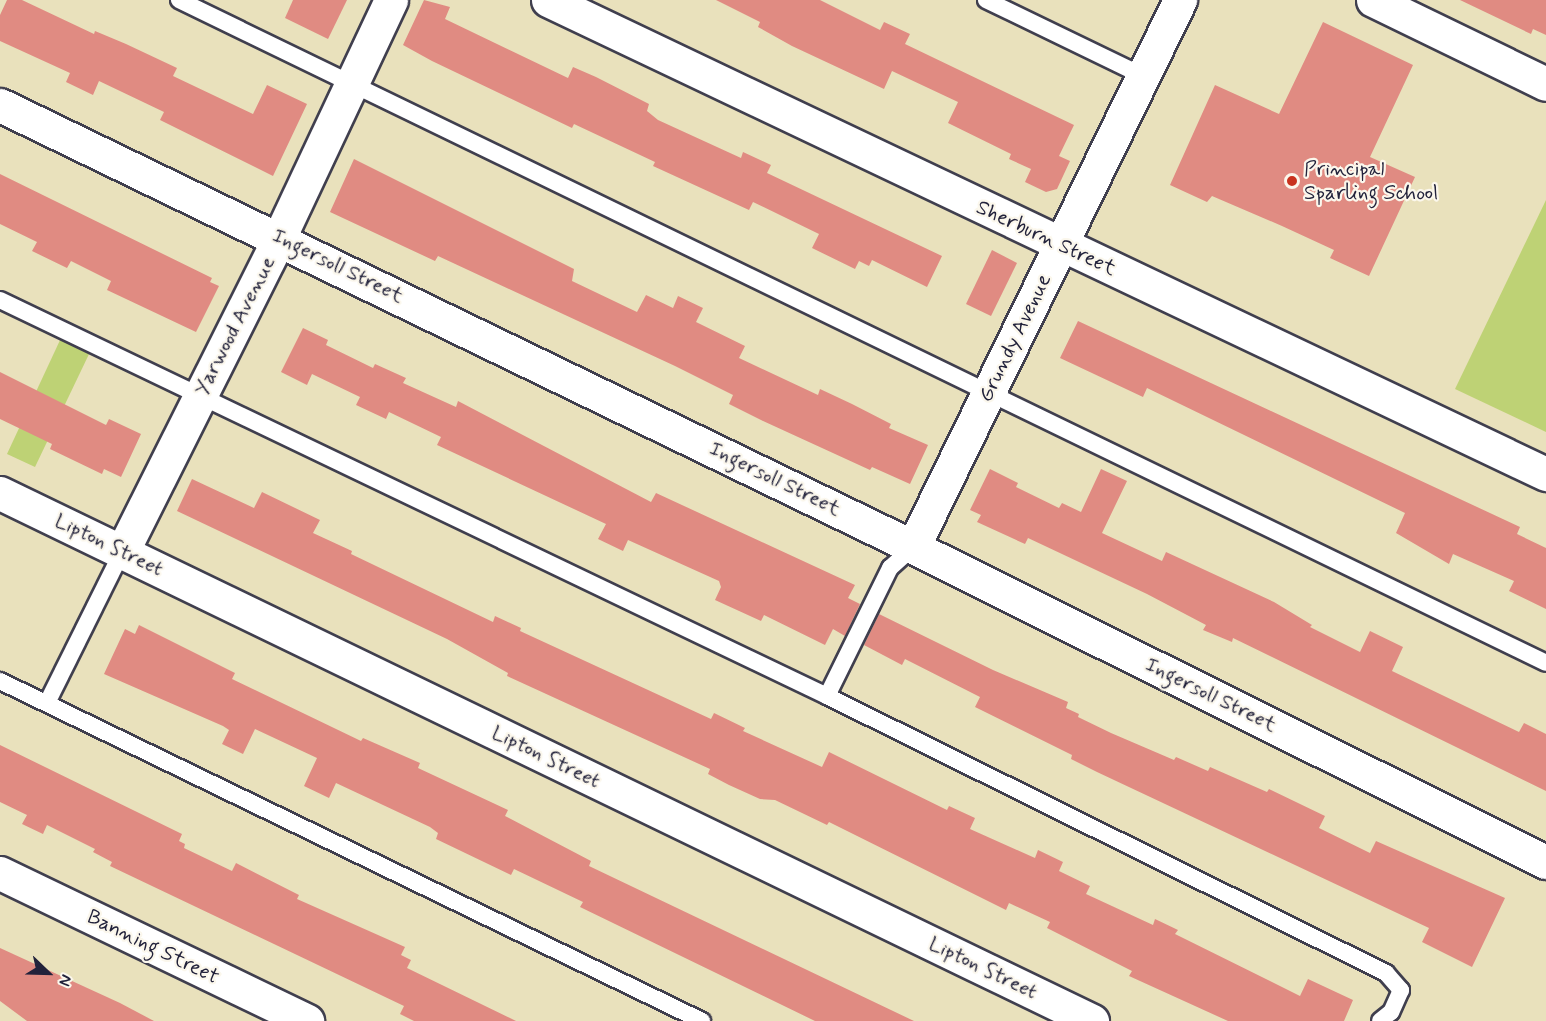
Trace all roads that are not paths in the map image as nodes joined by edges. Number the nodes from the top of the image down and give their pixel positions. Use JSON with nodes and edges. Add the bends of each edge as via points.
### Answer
{"nodes":[{"id":1,"x":179,"y":0,"type":"edge"},
{"id":2,"x":391,"y":0,"type":"edge"},
{"id":3,"x":548,"y":0,"type":"edge"},
{"id":4,"x":986,"y":0,"type":"edge"},
{"id":5,"x":1180,"y":0,"type":"edge"},
{"id":6,"x":1373,"y":0,"type":"edge"},
{"id":7,"x":1143,"y":76,"type":"junction"},
{"id":8,"x":352,"y":84,"type":"junction"},
{"id":9,"x":1546,"y":84,"type":"edge"},
{"id":10,"x":0,"y":105,"type":"edge"},
{"id":11,"x":279,"y":238,"type":"junction"},
{"id":12,"x":1061,"y":245,"type":"junction"},
{"id":13,"x":0,"y":300,"type":"edge"},
{"id":14,"x":988,"y":393,"type":"junction"},
{"id":15,"x":199,"y":396,"type":"junction"},
{"id":16,"x":1546,"y":474,"type":"edge"},
{"id":17,"x":0,"y":492,"type":"edge"},
{"id":18,"x":913,"y":547,"type":"junction"},
{"id":19,"x":122,"y":552,"type":"junction"},
{"id":20,"x":1546,"y":663,"type":"edge"},
{"id":21,"x":0,"y":681,"type":"edge"},
{"id":22,"x":827,"y":696,"type":"junction"},
{"id":23,"x":47,"y":703,"type":"junction"},
{"id":24,"x":1546,"y":862,"type":"edge"},
{"id":25,"x":0,"y":873,"type":"edge"},
{"id":26,"x":307,"y":1021,"type":"edge"},
{"id":27,"x":702,"y":1021,"type":"edge"},
{"id":28,"x":1092,"y":1021,"type":"edge"},
{"id":29,"x":1380,"y":1021,"type":"edge"}],
"edges":[{"from":1,"to":8,"type":"lane"},
{"from":2,"to":8,"type":"street","name":"Yarwood Avenue"},
{"from":3,"to":12,"type":"street","name":"Sherburn Street"},
{"from":4,"to":7,"type":"lane"},
{"from":5,"to":7,"type":"street","name":"Grundy Avenue"},
{"from":6,"to":9,"type":"street"},
{"from":7,"to":12,"type":"street","name":"Grundy Avenue"},
{"from":8,"to":11,"type":"street","name":"Yarwood Avenue"},
{"from":8,"to":14,"type":"lane"},
{"from":10,"to":11,"type":"street","name":"Ingersoll Street"},
{"from":11,"to":15,"type":"street","name":"Yarwood Avenue"},
{"from":11,"to":18,"type":"street","name":"Ingersoll Street"},
{"from":12,"to":14,"type":"street","name":"Grundy Avenue"},
{"from":12,"to":16,"type":"street","name":"Sherburn Street"},
{"from":13,"to":15,"type":"lane"},
{"from":14,"to":18,"type":"street","name":"Grundy Avenue"},
{"from":14,"to":20,"type":"lane"},
{"from":15,"to":19,"type":"street","name":"Yarwood Avenue"},
{"from":15,"to":22,"type":"lane"},
{"from":17,"to":19,"type":"street","name":"Lipton Street"},
{"from":18,"to":22,"type":"lane","via":[[890,568]]},
{"from":18,"to":24,"type":"street","name":"Ingersoll Street"},
{"from":19,"to":23,"type":"lane"},
{"from":19,"to":28,"type":"street","name":"Lipton Street"},
{"from":21,"to":23,"type":"lane"},
{"from":22,"to":29,"type":"lane","via":[[1386,973],[1401,990],[1391,1012]]},
{"from":23,"to":27,"type":"lane"},
{"from":25,"to":26,"type":"street","name":"Banning Street"}]}
